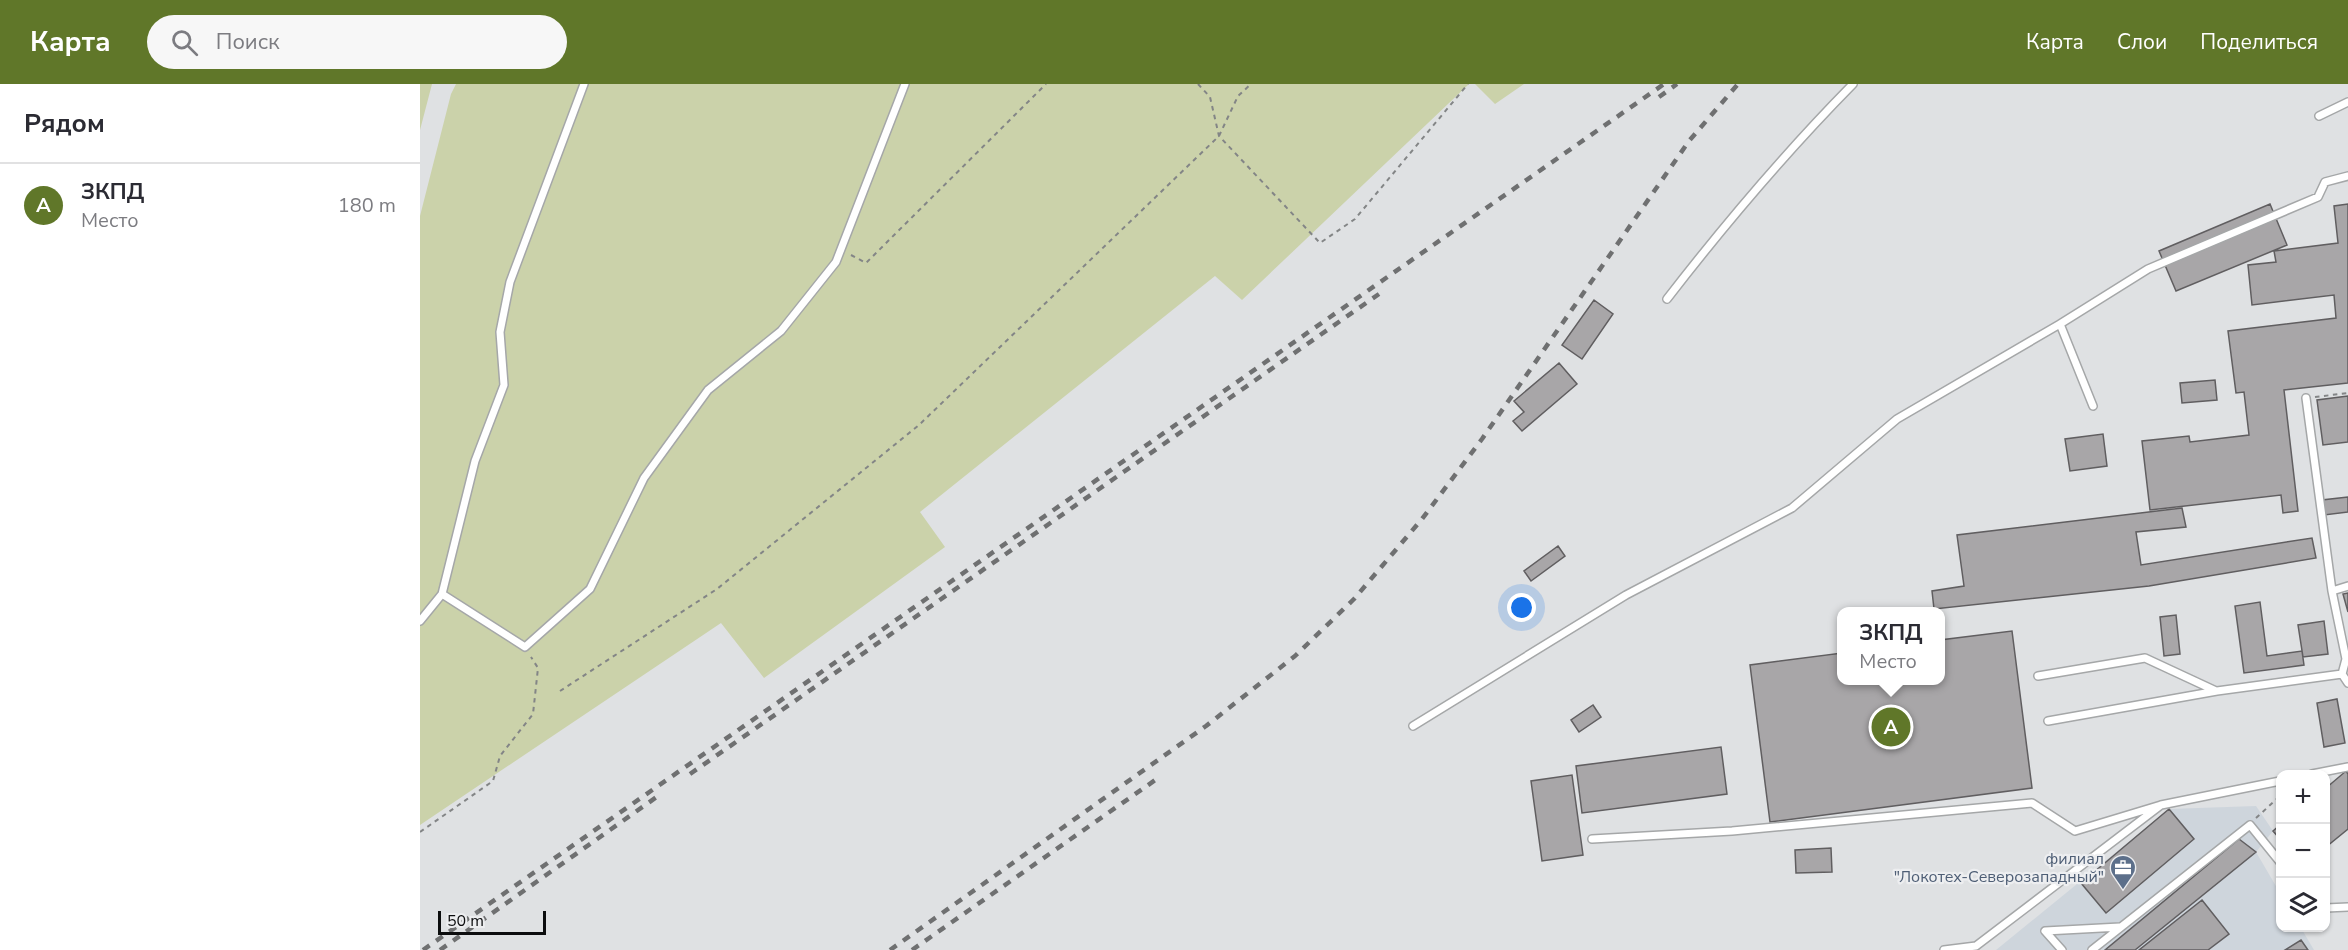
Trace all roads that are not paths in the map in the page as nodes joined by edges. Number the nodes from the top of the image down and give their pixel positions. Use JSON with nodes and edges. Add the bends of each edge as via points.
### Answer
{"nodes":[{"id":1,"x":584,"y":84,"type":"edge"},
{"id":2,"x":905,"y":84,"type":"edge"},
{"id":3,"x":1853,"y":84,"type":"edge"},
{"id":4,"x":2348,"y":102,"type":"edge"},
{"id":5,"x":2319,"y":116,"type":"dead end"},
{"id":6,"x":2348,"y":176,"type":"edge"},
{"id":7,"x":1667,"y":299,"type":"dead end"},
{"id":8,"x":2060,"y":324,"type":"junction"},
{"id":9,"x":2306,"y":398,"type":"road end"},
{"id":10,"x":2093,"y":406,"type":"dead end"},
{"id":11,"x":2348,"y":586,"type":"edge"},
{"id":12,"x":2332,"y":591,"type":"junction"},
{"id":13,"x":442,"y":594,"type":"junction"},
{"id":14,"x":420,"y":621,"type":"edge"},
{"id":15,"x":2342,"y":674,"type":"junction"},
{"id":16,"x":2038,"y":676,"type":"dead end"},
{"id":17,"x":2348,"y":682,"type":"edge"},
{"id":18,"x":2217,"y":691,"type":"junction"},
{"id":19,"x":2048,"y":721,"type":"dead end"},
{"id":20,"x":1413,"y":726,"type":"dead end"},
{"id":21,"x":2348,"y":767,"type":"edge"},
{"id":22,"x":2330,"y":770,"type":"edge"},
{"id":23,"x":2276,"y":782,"type":"edge"},
{"id":24,"x":2161,"y":805,"type":"junction"},
{"id":25,"x":1592,"y":839,"type":"dead end"},
{"id":26,"x":2276,"y":857,"type":"edge"},
{"id":27,"x":2348,"y":907,"type":"edge"},
{"id":28,"x":2330,"y":908,"type":"edge"},
{"id":29,"x":2120,"y":927,"type":"junction"},
{"id":30,"x":1944,"y":950,"type":"edge"},
{"id":31,"x":2062,"y":950,"type":"edge"},
{"id":32,"x":2092,"y":950,"type":"edge"}],
"edges":[{"from":1,"to":13,"type":"lane","via":[[510,282],[500,332],[504,385],[475,461]]},
{"from":2,"to":13,"type":"lane","via":[[836,262],[782,331],[708,390],[644,478],[590,589],[525,646]]},
{"from":3,"to":7,"type":"lane","via":[[1791,148]]},
{"from":4,"to":5,"type":"lane"},
{"from":6,"to":8,"type":"lane","via":[[2325,182],[2318,197],[2148,269]]},
{"from":8,"to":10,"type":"lane"},
{"from":8,"to":20,"type":"lane","via":[[1897,419],[1792,508],[1626,595]]},
{"from":9,"to":12,"type":"lane"},
{"from":11,"to":12,"type":"lane"},
{"from":12,"to":15,"type":"lane","via":[[2346,659]]},
{"from":13,"to":14,"type":"lane"},
{"from":15,"to":17,"type":"lane"},
{"from":15,"to":18,"type":"lane"},
{"from":16,"to":18,"type":"lane","via":[[2145,658]]},
{"from":18,"to":19,"type":"lane"},
{"from":21,"to":22,"type":"lane"},
{"from":23,"to":24,"type":"lane"},
{"from":24,"to":25,"type":"lane","via":[[2075,831],[2032,803],[1732,831]]},
{"from":24,"to":30,"type":"lane","via":[[1976,946]]},
{"from":26,"to":29,"type":"lane","via":[[2250,825]]},
{"from":27,"to":28,"type":"lane"},
{"from":29,"to":31,"type":"lane","via":[[2045,931]]},
{"from":29,"to":32,"type":"lane"}]}
